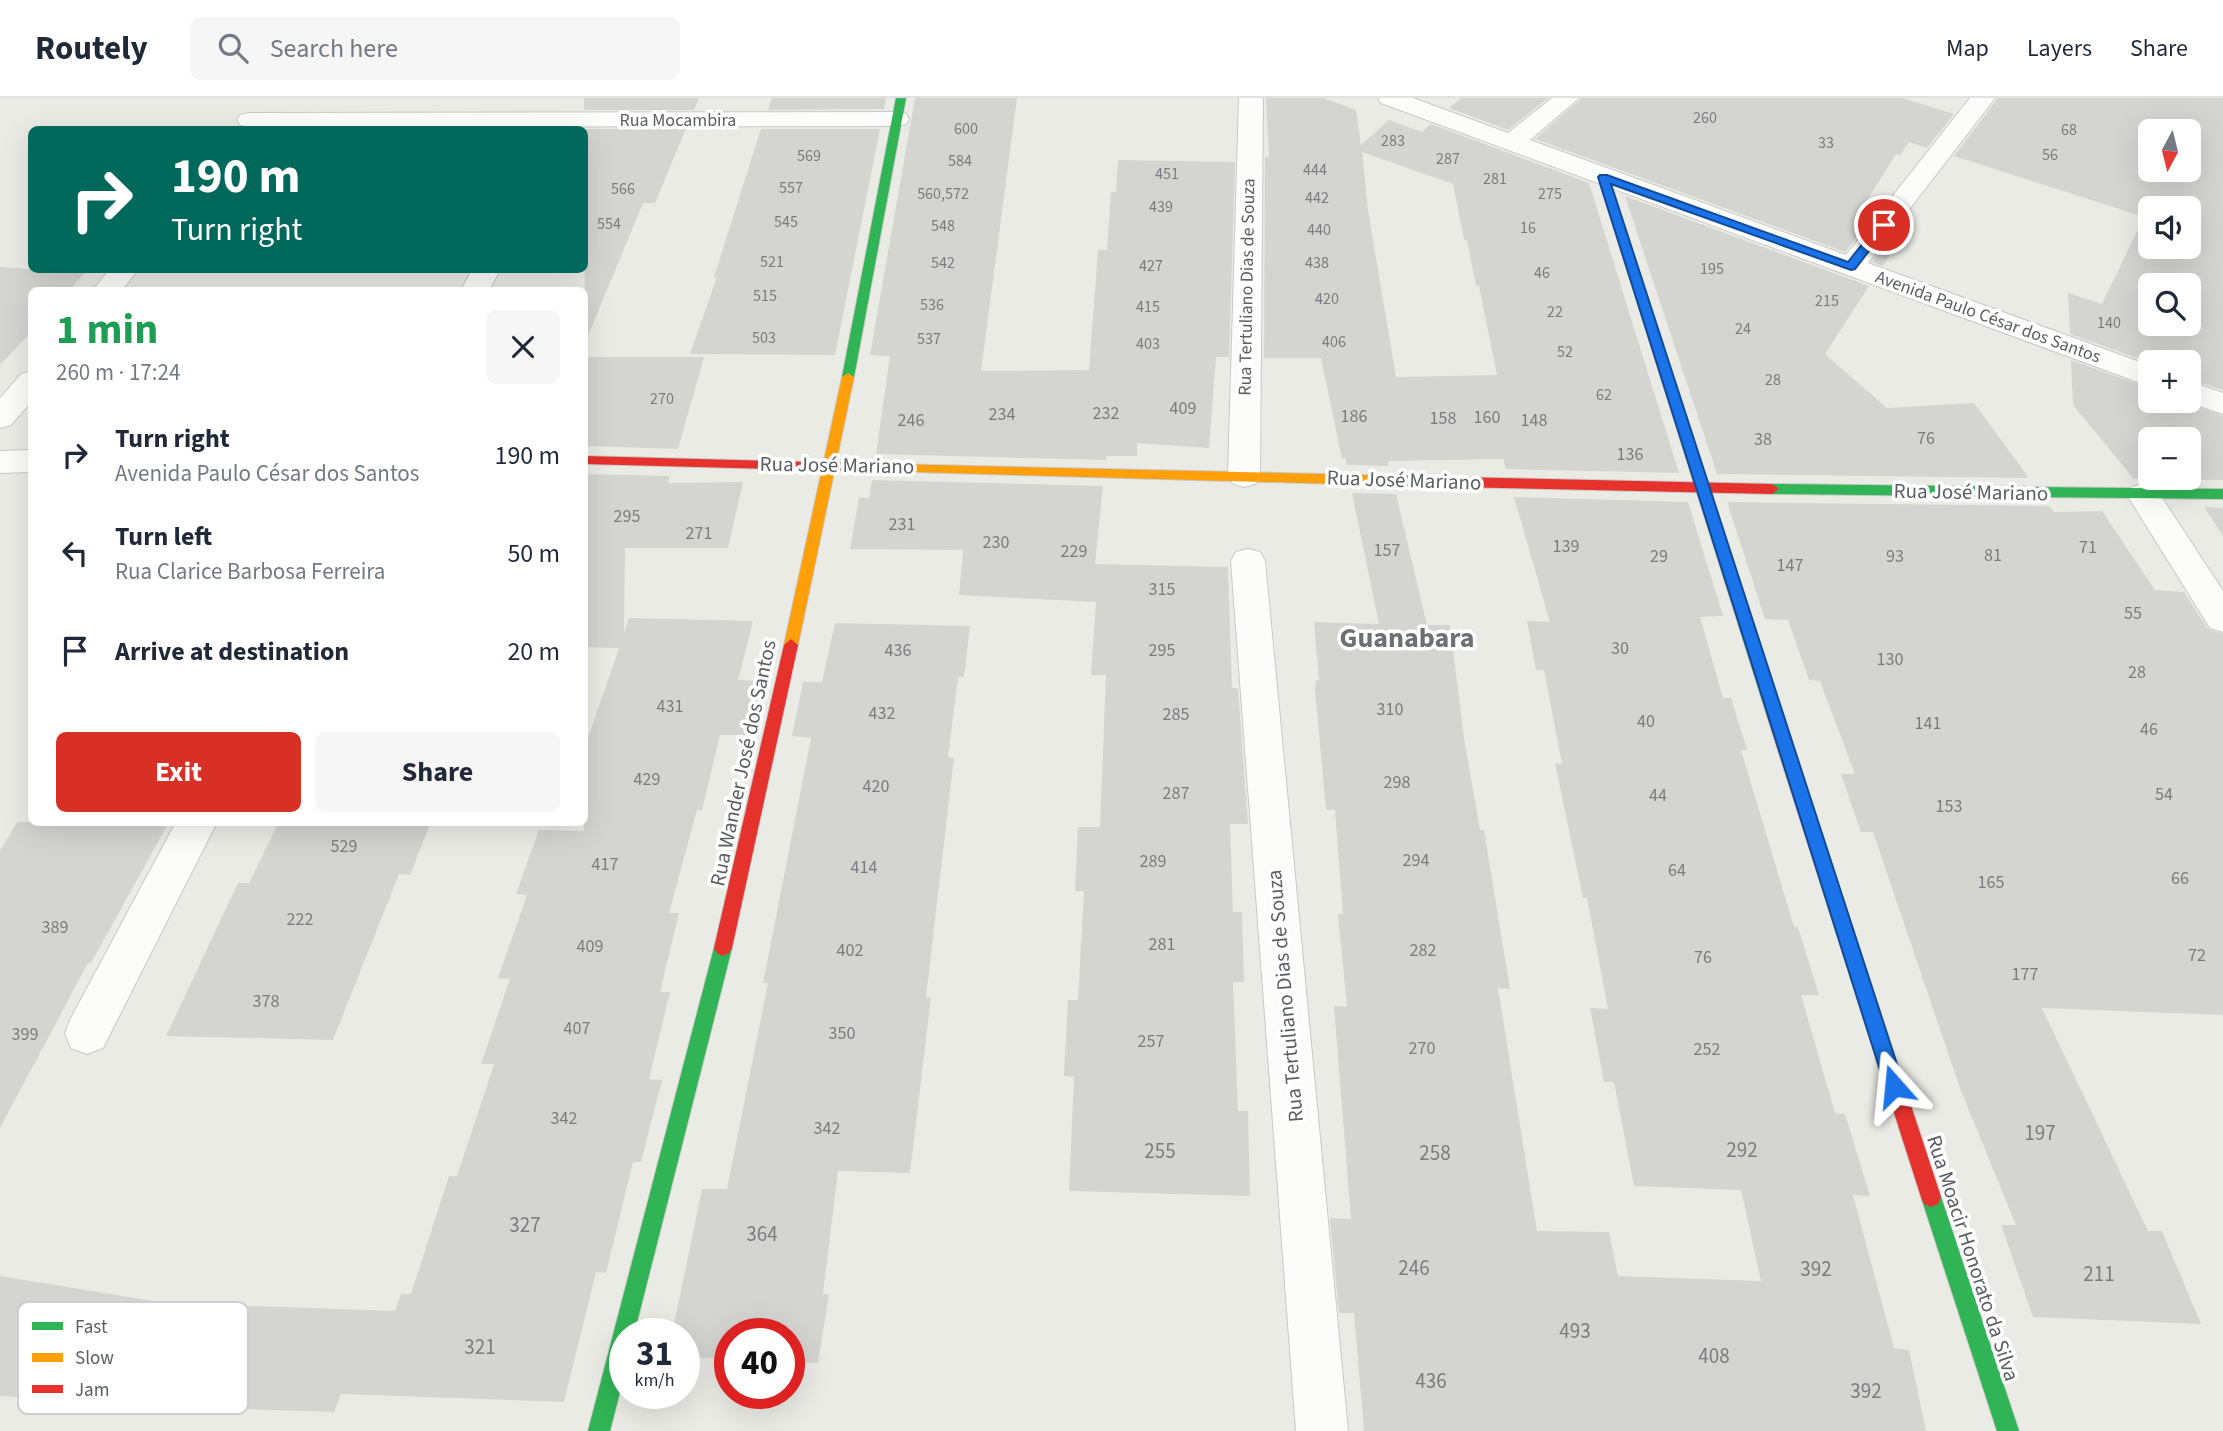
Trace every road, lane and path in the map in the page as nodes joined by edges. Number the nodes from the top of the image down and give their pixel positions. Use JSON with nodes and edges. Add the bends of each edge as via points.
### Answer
{"nodes":[{"id":1,"x":268,"y":98,"type":"edge"},
{"id":2,"x":1251,"y":98,"type":"edge"},
{"id":3,"x":1391,"y":98,"type":"edge"},
{"id":4,"x":1567,"y":98,"type":"edge"},
{"id":5,"x":1983,"y":98,"type":"edge"},
{"id":6,"x":899,"y":109,"type":"edge"},
{"id":7,"x":566,"y":116,"type":"edge"},
{"id":8,"x":245,"y":125,"type":"edge"},
{"id":9,"x":1513,"y":142,"type":"junction"},
{"id":10,"x":1603,"y":177,"type":"junction"},
{"id":11,"x":1851,"y":267,"type":"junction"},
{"id":12,"x":121,"y":273,"type":"edge"},
{"id":13,"x":110,"y":287,"type":"edge"},
{"id":14,"x":2138,"y":372,"type":"edge"},
{"id":15,"x":28,"y":386,"type":"edge"},
{"id":16,"x":2201,"y":396,"type":"edge"},
{"id":17,"x":2223,"y":404,"type":"edge"},
{"id":18,"x":0,"y":418,"type":"edge"},
{"id":19,"x":588,"y":460,"type":"edge"},
{"id":20,"x":28,"y":461,"type":"edge"},
{"id":21,"x":0,"y":462,"type":"edge"},
{"id":22,"x":831,"y":465,"type":"junction"},
{"id":23,"x":1244,"y":476,"type":"junction"},
{"id":24,"x":1703,"y":488,"type":"junction"},
{"id":25,"x":2223,"y":494,"type":"edge"},
{"id":26,"x":2143,"y":495,"type":"junction"},
{"id":27,"x":1248,"y":561,"type":"dead end"},
{"id":28,"x":2223,"y":619,"type":"edge"},
{"id":29,"x":195,"y":826,"type":"edge"},
{"id":30,"x":87,"y":1032,"type":"dead end"},
{"id":31,"x":599,"y":1431,"type":"edge"},
{"id":32,"x":1322,"y":1431,"type":"edge"},
{"id":33,"x":2008,"y":1431,"type":"edge"}],
"edges":[{"from":1,"to":8,"type":"street"},
{"from":2,"to":23,"type":"street","name":"Rua Tertuliano Dias de Souza"},
{"from":3,"to":9,"type":"street","name":"Avenida Paulo César dos Santos"},
{"from":4,"to":9,"type":"street"},
{"from":5,"to":11,"type":"street"},
{"from":6,"to":7,"type":"street","name":"Rua Mocambira"},
{"from":6,"to":22,"type":"street","name":"Rua Wander José dos Santos"},
{"from":7,"to":8,"type":"street","name":"Rua Mocambira"},
{"from":9,"to":10,"type":"street","name":"Avenida Paulo César dos Santos"},
{"from":10,"to":11,"type":"street","name":"Avenida Paulo César dos Santos"},
{"from":10,"to":24,"type":"street","name":"Rua Moacir Honorato da Silva"},
{"from":11,"to":14,"type":"street","name":"Avenida Paulo César dos Santos"},
{"from":12,"to":13,"type":"street"},
{"from":15,"to":18,"type":"street"},
{"from":16,"to":17,"type":"street"},
{"from":19,"to":22,"type":"street","name":"Rua José Mariano"},
{"from":20,"to":21,"type":"street"},
{"from":22,"to":23,"type":"street","name":"Rua José Mariano"},
{"from":22,"to":31,"type":"street","name":"Rua Wander José dos Santos","via":[[720,964]]},
{"from":23,"to":24,"type":"street","name":"Rua José Mariano"},
{"from":24,"to":26,"type":"street","name":"Rua José Mariano"},
{"from":24,"to":33,"type":"street","name":"Rua Moacir Honorato da Silva"},
{"from":25,"to":26,"type":"street","name":"Rua José Mariano"},
{"from":26,"to":28,"type":"street"},
{"from":27,"to":32,"type":"street","name":"Rua Tertuliano Dias de Souza"},
{"from":29,"to":30,"type":"street"}]}
